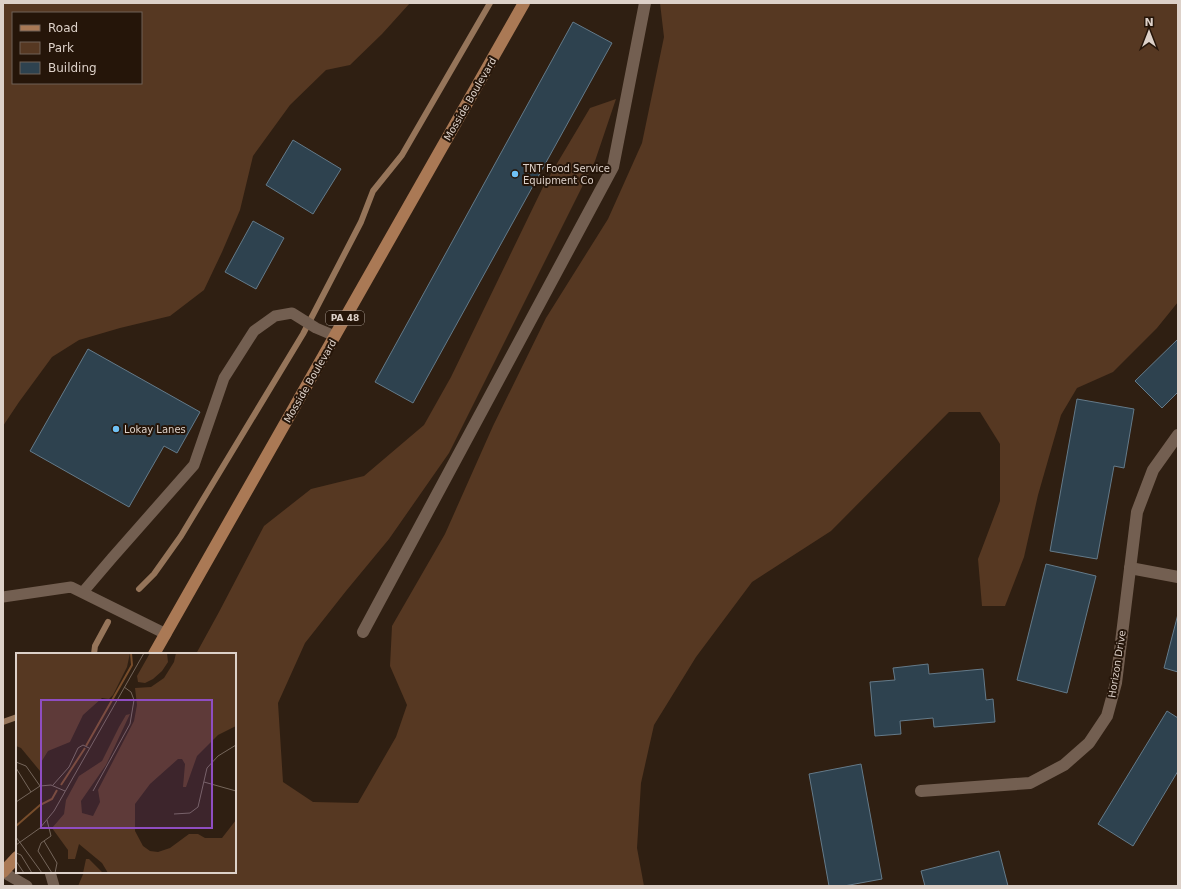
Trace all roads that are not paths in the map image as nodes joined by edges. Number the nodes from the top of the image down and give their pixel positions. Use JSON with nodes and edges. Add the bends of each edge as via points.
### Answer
{"nodes":[{"id":1,"x":524,"y":3,"type":"edge"},
{"id":2,"x":645,"y":3,"type":"edge"},
{"id":3,"x":335,"y":336,"type":"junction"},
{"id":4,"x":1178,"y":435,"type":"edge"},
{"id":5,"x":1130,"y":568,"type":"junction"},
{"id":6,"x":1178,"y":577,"type":"edge"},
{"id":7,"x":83,"y":592,"type":"junction"},
{"id":8,"x":3,"y":597,"type":"edge"},
{"id":9,"x":363,"y":632,"type":"dead end"},
{"id":10,"x":166,"y":634,"type":"junction"},
{"id":11,"x":155,"y":653,"type":"edge"},
{"id":12,"x":921,"y":791,"type":"dead end"},
{"id":13,"x":16,"y":858,"type":"edge"},
{"id":14,"x":3,"y":872,"type":"edge"},
{"id":15,"x":50,"y":873,"type":"edge"},
{"id":16,"x":27,"y":886,"type":"edge"},
{"id":17,"x":54,"y":886,"type":"edge"}],
"edges":[{"from":1,"to":3,"type":"main road","name":"Mosside Boulevard","number":"PA 48"},
{"from":2,"to":9,"type":"street","via":[[613,168]]},
{"from":3,"to":7,"type":"lane","via":[[292,313],[275,316],[254,330],[224,378],[194,465]]},
{"from":3,"to":10,"type":"main road","name":"Mosside Boulevard","number":"PA 48"},
{"from":4,"to":5,"type":"street","name":"Horizon Drive","via":[[1152,470],[1137,512]]},
{"from":5,"to":6,"type":"street"},
{"from":5,"to":12,"type":"street","name":"Horizon Drive","via":[[1116,683],[1108,716],[1089,743],[1064,765],[1030,783]]},
{"from":7,"to":8,"type":"lane","via":[[71,587]]},
{"from":7,"to":10,"type":"lane"},
{"from":10,"to":11,"type":"main road","name":"Mosside Boulevard","number":"PA 48"},
{"from":13,"to":14,"type":"main road"},
{"from":14,"to":16,"type":"lane"},
{"from":15,"to":17,"type":"lane"}]}
